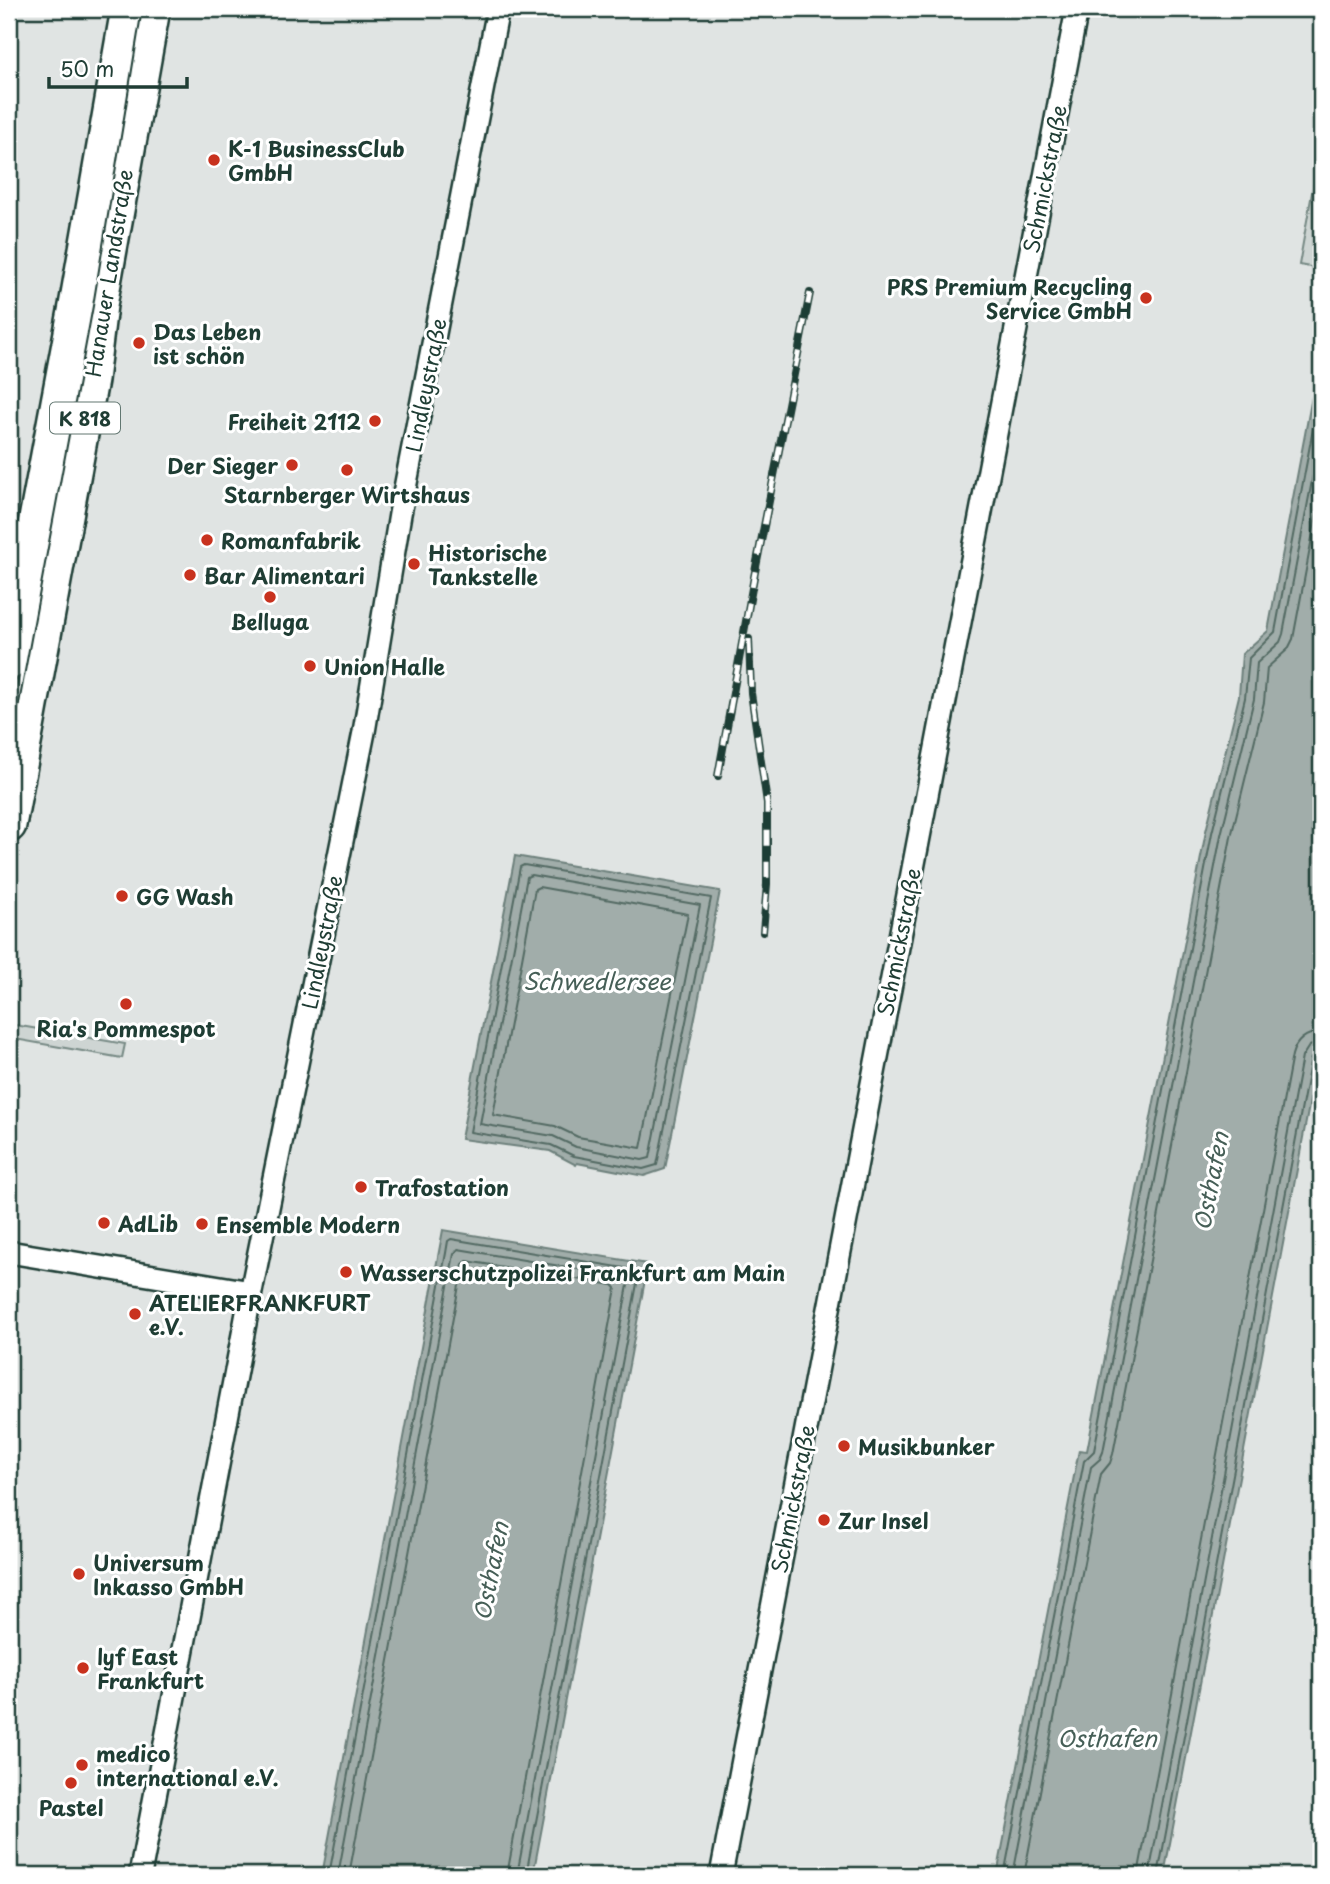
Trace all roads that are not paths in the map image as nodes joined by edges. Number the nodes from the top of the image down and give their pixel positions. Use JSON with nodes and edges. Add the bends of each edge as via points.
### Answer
{"nodes":[{"id":1,"x":128,"y":9,"type":"edge"},
{"id":2,"x":153,"y":9,"type":"edge"},
{"id":3,"x":498,"y":9,"type":"edge"},
{"id":4,"x":1077,"y":9,"type":"edge"},
{"id":5,"x":9,"y":663,"type":"edge"},
{"id":6,"x":9,"y":825,"type":"edge"},
{"id":7,"x":9,"y":1252,"type":"edge"},
{"id":8,"x":251,"y":1292,"type":"junction"},
{"id":9,"x":140,"y":1875,"type":"edge"},
{"id":10,"x":721,"y":1875,"type":"edge"}],
"edges":[{"from":1,"to":5,"type":"main road","name":"Hanauer Landstraße","number":"K 818"},
{"from":2,"to":6,"type":"main road","name":"Hanauer Landstraße","number":"K 818"},
{"from":3,"to":8,"type":"street","name":"Lindleystraße","via":[[400,514],[364,732]]},
{"from":4,"to":10,"type":"street","name":"Schmickstraße"},
{"from":7,"to":8,"type":"street"},
{"from":8,"to":9,"type":"street","name":"Lindleystraße"}]}
